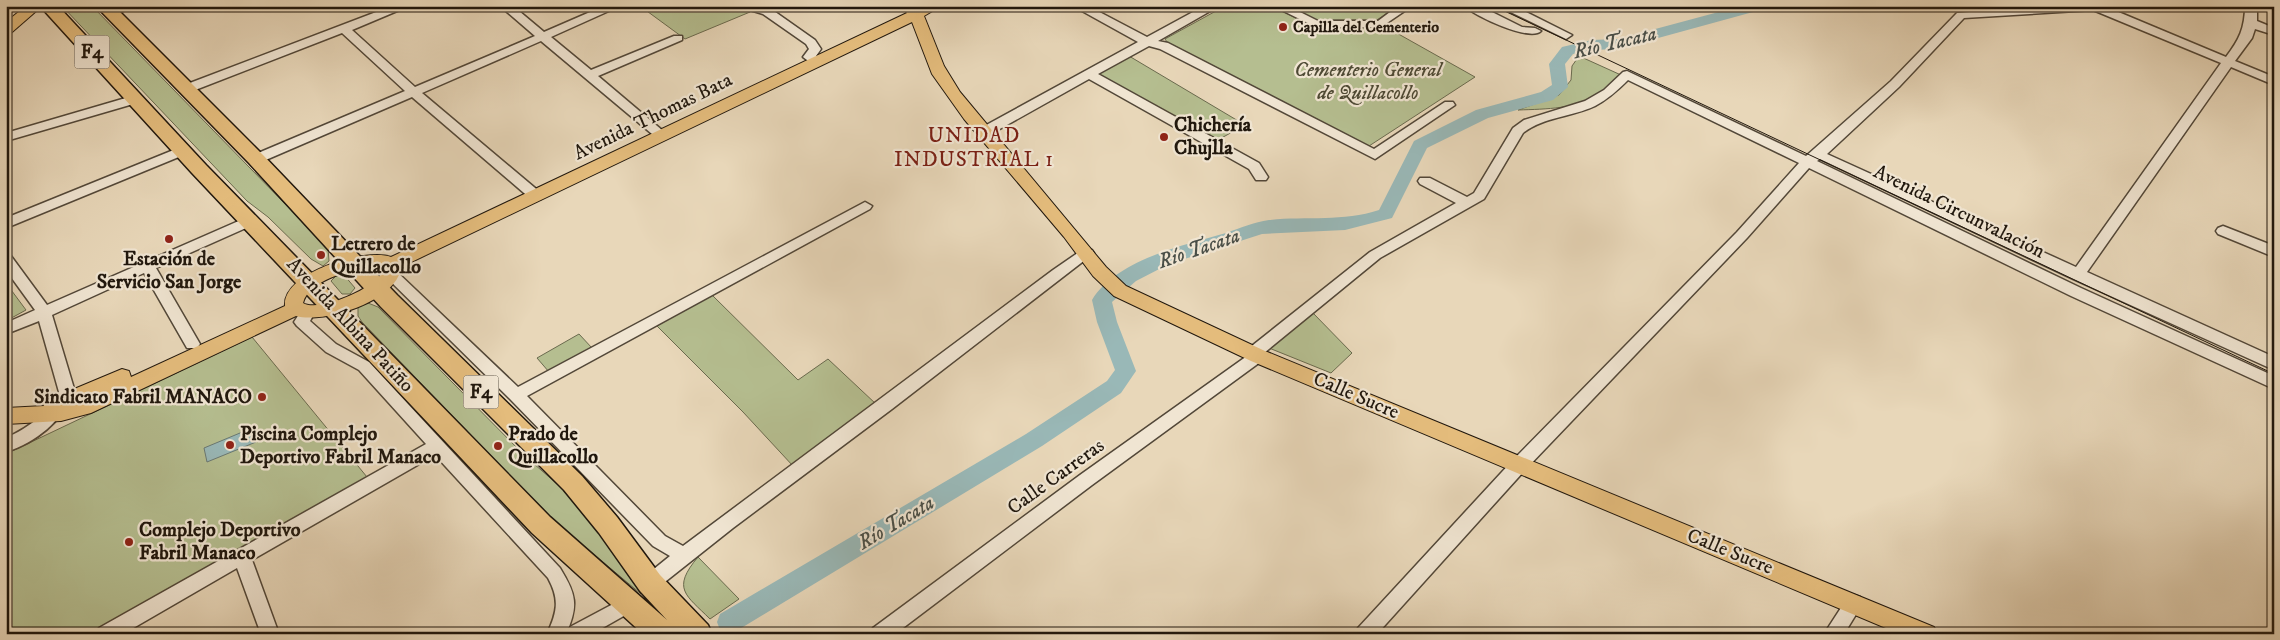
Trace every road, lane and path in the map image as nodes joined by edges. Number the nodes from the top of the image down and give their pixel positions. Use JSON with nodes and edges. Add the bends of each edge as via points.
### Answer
{"nodes":[{"id":1,"x":35,"y":6,"type":"edge"},
{"id":2,"x":48,"y":6,"type":"edge"},
{"id":3,"x":130,"y":6,"type":"edge"},
{"id":4,"x":403,"y":6,"type":"edge"},
{"id":5,"x":506,"y":6,"type":"edge"},
{"id":6,"x":614,"y":6,"type":"edge"},
{"id":7,"x":744,"y":6,"type":"edge"},
{"id":8,"x":934,"y":6,"type":"edge"},
{"id":9,"x":1079,"y":6,"type":"edge"},
{"id":10,"x":1095,"y":6,"type":"edge"},
{"id":11,"x":1214,"y":6,"type":"edge"},
{"id":12,"x":1279,"y":6,"type":"edge"},
{"id":13,"x":1406,"y":6,"type":"edge"},
{"id":14,"x":1470,"y":6,"type":"edge"},
{"id":15,"x":1504,"y":6,"type":"edge"},
{"id":16,"x":2097,"y":6,"type":"edge"},
{"id":17,"x":2251,"y":6,"type":"edge"},
{"id":18,"x":107,"y":10,"type":"edge"},
{"id":19,"x":913,"y":10,"type":"edge"},
{"id":20,"x":2252,"y":23,"type":"junction"},
{"id":21,"x":344,"y":29,"type":"junction"},
{"id":22,"x":6,"y":30,"type":"edge"},
{"id":23,"x":1535,"y":31,"type":"dead end"},
{"id":24,"x":2274,"y":32,"type":"edge"},
{"id":25,"x":543,"y":35,"type":"junction"},
{"id":26,"x":1566,"y":35,"type":"dead end"},
{"id":27,"x":678,"y":38,"type":"dead end"},
{"id":28,"x":1155,"y":42,"type":"junction"},
{"id":29,"x":815,"y":62,"type":"junction"},
{"id":30,"x":2228,"y":63,"type":"junction"},
{"id":31,"x":1088,"y":74,"type":"junction"},
{"id":32,"x":591,"y":75,"type":"junction"},
{"id":33,"x":1626,"y":75,"type":"joint"},
{"id":34,"x":2274,"y":81,"type":"edge"},
{"id":35,"x":186,"y":89,"type":"junction"},
{"id":36,"x":412,"y":91,"type":"junction"},
{"id":37,"x":136,"y":99,"type":"junction"},
{"id":38,"x":1449,"y":105,"type":"dead end"},
{"id":39,"x":984,"y":132,"type":"junction"},
{"id":40,"x":663,"y":136,"type":"junction"},
{"id":41,"x":6,"y":137,"type":"edge"},
{"id":42,"x":182,"y":150,"type":"junction"},
{"id":43,"x":1813,"y":158,"type":"junction"},
{"id":44,"x":256,"y":159,"type":"junction"},
{"id":45,"x":1261,"y":177,"type":"dead end"},
{"id":46,"x":1425,"y":181,"type":"dead end"},
{"id":47,"x":536,"y":196,"type":"junction"},
{"id":48,"x":1465,"y":202,"type":"junction"},
{"id":49,"x":865,"y":206,"type":"dead end"},
{"id":50,"x":250,"y":221,"type":"junction"},
{"id":51,"x":6,"y":223,"type":"edge"},
{"id":52,"x":2223,"y":230,"type":"dead end"},
{"id":53,"x":2274,"y":252,"type":"edge"},
{"id":54,"x":1087,"y":253,"type":"junction"},
{"id":55,"x":6,"y":259,"type":"edge"},
{"id":56,"x":355,"y":263,"type":"junction"},
{"id":57,"x":148,"y":267,"type":"junction"},
{"id":58,"x":2078,"y":275,"type":"junction"},
{"id":59,"x":386,"y":276,"type":"junction"},
{"id":60,"x":302,"y":299,"type":"junction"},
{"id":61,"x":333,"y":308,"type":"junction"},
{"id":62,"x":44,"y":312,"type":"junction"},
{"id":63,"x":6,"y":329,"type":"edge"},
{"id":64,"x":192,"y":344,"type":"junction"},
{"id":65,"x":1256,"y":354,"type":"junction"},
{"id":66,"x":2274,"y":364,"type":"edge"},
{"id":67,"x":2274,"y":383,"type":"edge"},
{"id":68,"x":516,"y":395,"type":"junction"},
{"id":69,"x":6,"y":405,"type":"edge"},
{"id":70,"x":59,"y":407,"type":"junction"},
{"id":71,"x":6,"y":416,"type":"edge"},
{"id":72,"x":438,"y":445,"type":"junction"},
{"id":73,"x":6,"y":446,"type":"edge"},
{"id":74,"x":1519,"y":465,"type":"junction"},
{"id":75,"x":683,"y":556,"type":"junction"},
{"id":76,"x":242,"y":557,"type":"junction"},
{"id":77,"x":650,"y":583,"type":"junction"},
{"id":78,"x":630,"y":603,"type":"junction"},
{"id":79,"x":1854,"y":603,"type":"junction"},
{"id":80,"x":130,"y":628,"type":"edge"},
{"id":81,"x":106,"y":634,"type":"edge"},
{"id":82,"x":270,"y":634,"type":"edge"},
{"id":83,"x":556,"y":634,"type":"edge"},
{"id":84,"x":575,"y":634,"type":"edge"},
{"id":85,"x":663,"y":634,"type":"edge"},
{"id":86,"x":698,"y":634,"type":"edge"},
{"id":87,"x":880,"y":634,"type":"edge"},
{"id":88,"x":1365,"y":634,"type":"edge"},
{"id":89,"x":1833,"y":634,"type":"edge"},
{"id":90,"x":1926,"y":634,"type":"edge"}],
"edges":[{"from":1,"to":22,"type":"main road"},
{"from":2,"to":37,"type":"highway","name":"Avenida Albina Patiño","number":"F4"},
{"from":3,"to":18,"type":"street"},
{"from":4,"to":21,"type":"street"},
{"from":5,"to":25,"type":"street"},
{"from":6,"to":25,"type":"street"},
{"from":7,"to":29,"type":"street","via":[[766,11],[810,42],[815,48],[809,57]]},
{"from":8,"to":19,"type":"main road","name":"Avenida Thomas Bata"},
{"from":9,"to":28,"type":"street"},
{"from":10,"to":28,"type":"street"},
{"from":11,"to":28,"type":"street"},
{"from":12,"to":13,"type":"street","via":[[1316,24],[1381,24]]},
{"from":14,"to":23,"type":"street","via":[[1520,30]]},
{"from":15,"to":26,"type":"street"},
{"from":16,"to":30,"type":"street"},
{"from":16,"to":43,"type":"street","via":[[1961,15],[1895,84]]},
{"from":17,"to":20,"type":"street"},
{"from":18,"to":35,"type":"highway","number":"F4"},
{"from":19,"to":29,"type":"main road","name":"Avenida Thomas Bata"},
{"from":19,"to":39,"type":"main road","name":"Calle Sucre","via":[[940,74]]},
{"from":20,"to":24,"type":"street"},
{"from":20,"to":30,"type":"street","via":[[2246,38]]},
{"from":21,"to":35,"type":"street"},
{"from":21,"to":36,"type":"street"},
{"from":25,"to":32,"type":"street"},
{"from":25,"to":36,"type":"street"},
{"from":27,"to":32,"type":"street"},
{"from":28,"to":31,"type":"street"},
{"from":28,"to":38,"type":"street","via":[[1374,155]]},
{"from":29,"to":40,"type":"main road","name":"Avenida Thomas Bata"},
{"from":30,"to":34,"type":"street"},
{"from":30,"to":58,"type":"street"},
{"from":31,"to":39,"type":"street"},
{"from":31,"to":45,"type":"street","via":[[1254,166]]},
{"from":32,"to":40,"type":"street"},
{"from":33,"to":43,"type":"street","name":"Avenida Circunvalación"},
{"from":33,"to":48,"type":"street","name":"Calle Carreras","via":[[1608,93],[1589,104],[1528,123],[1518,132],[1479,196]]},
{"from":35,"to":44,"type":"highway","number":"F4"},
{"from":36,"to":44,"type":"street"},
{"from":36,"to":47,"type":"street"},
{"from":37,"to":41,"type":"street"},
{"from":37,"to":42,"type":"highway","name":"Avenida Albina Patiño","number":"F4"},
{"from":39,"to":54,"type":"main road","name":"Calle Sucre"},
{"from":40,"to":47,"type":"main road","name":"Avenida Thomas Bata"},
{"from":42,"to":50,"type":"highway","name":"Avenida Albina Patiño","number":"F4"},
{"from":42,"to":51,"type":"street"},
{"from":43,"to":58,"type":"street","name":"Avenida Circunvalación"},
{"from":43,"to":67,"type":"street","name":"Avenida Circunvalación","via":[[2076,292]]},
{"from":43,"to":74,"type":"street"},
{"from":44,"to":56,"type":"highway","number":"F4"},
{"from":46,"to":48,"type":"street"},
{"from":47,"to":59,"type":"main road","name":"Avenida Thomas Bata"},
{"from":48,"to":65,"type":"street","name":"Calle Carreras","via":[[1375,255]]},
{"from":49,"to":68,"type":"street"},
{"from":50,"to":57,"type":"street"},
{"from":50,"to":60,"type":"highway","name":"Avenida Albina Patiño","number":"F4"},
{"from":52,"to":53,"type":"street"},
{"from":54,"to":65,"type":"main road","name":"Calle Sucre","via":[[1115,288]]},
{"from":54,"to":75,"type":"street"},
{"from":55,"to":62,"type":"street"},
{"from":56,"to":59,"type":"highway","number":"F4"},
{"from":56,"to":60,"type":"main road"},
{"from":57,"to":62,"type":"street"},
{"from":57,"to":64,"type":"street"},
{"from":58,"to":66,"type":"street","name":"Avenida Circunvalación"},
{"from":59,"to":61,"type":"main road","name":"Avenida Thomas Bata"},
{"from":59,"to":68,"type":"street"},
{"from":59,"to":77,"type":"highway","number":"F4","via":[[573,483]]},
{"from":60,"to":61,"type":"highway","name":"Avenida Albina Patiño","number":"F4"},
{"from":60,"to":61,"type":"main road","name":"Avenida Thomas Bata"},
{"from":60,"to":64,"type":"main road"},
{"from":60,"to":70,"type":"main road","via":[[100,401],[72,412]]},
{"from":60,"to":72,"type":"street","via":[[302,322],[331,348],[364,366]]},
{"from":61,"to":78,"type":"highway","name":"Avenida Albina Patiño","number":"F4","via":[[541,525]]},
{"from":62,"to":63,"type":"street"},
{"from":62,"to":70,"type":"street","via":[[66,385],[67,392]]},
{"from":64,"to":70,"type":"main road"},
{"from":65,"to":74,"type":"main road","name":"Calle Sucre"},
{"from":65,"to":87,"type":"street","name":"Calle Carreras"},
{"from":68,"to":75,"type":"street","via":[[659,541]]},
{"from":69,"to":70,"type":"main road"},
{"from":70,"to":71,"type":"main road"},
{"from":70,"to":73,"type":"street","via":[[40,427]]},
{"from":72,"to":76,"type":"street"},
{"from":72,"to":83,"type":"street","via":[[554,573],[566,593],[568,608]]},
{"from":74,"to":79,"type":"main road","name":"Calle Sucre"},
{"from":74,"to":88,"type":"street"},
{"from":75,"to":77,"type":"street"},
{"from":76,"to":80,"type":"street"},
{"from":76,"to":82,"type":"street"},
{"from":77,"to":86,"type":"highway","number":"F4"},
{"from":78,"to":84,"type":"street"},
{"from":78,"to":85,"type":"highway","name":"Avenida Albina Patiño","number":"F4"},
{"from":79,"to":89,"type":"street"},
{"from":79,"to":90,"type":"main road","name":"Calle Sucre"},
{"from":80,"to":81,"type":"street"}]}
